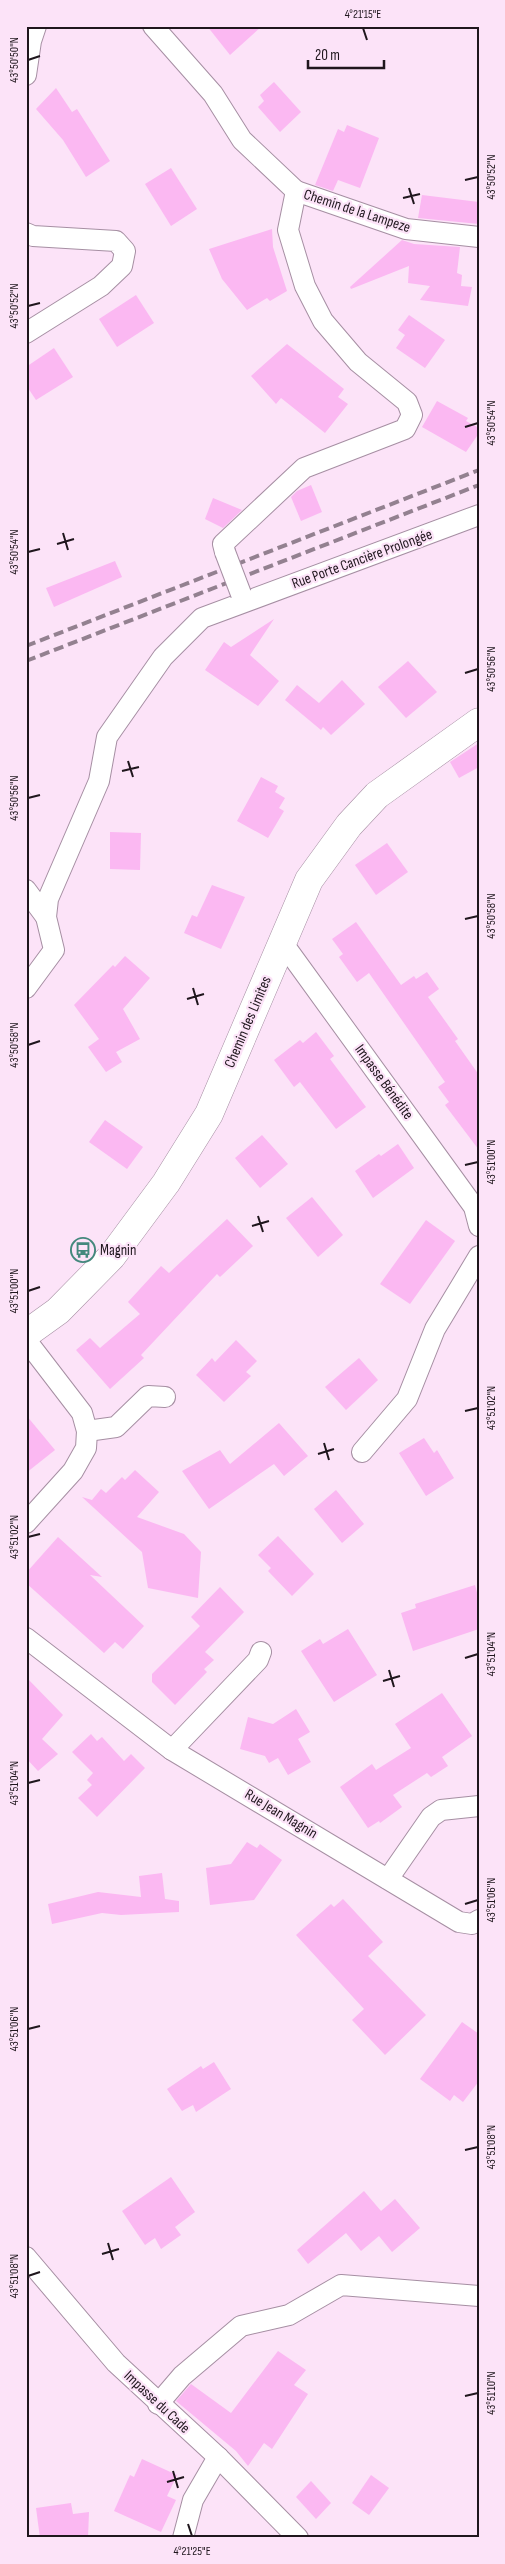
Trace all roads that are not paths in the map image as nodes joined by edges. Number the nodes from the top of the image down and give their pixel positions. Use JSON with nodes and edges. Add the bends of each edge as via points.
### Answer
{"nodes":[{"id":1,"x":36,"y":26,"type":"edge"},
{"id":2,"x":153,"y":26,"type":"edge"},
{"id":3,"x":26,"y":75,"type":"edge"},
{"id":4,"x":296,"y":191,"type":"junction"},
{"id":5,"x":26,"y":233,"type":"edge"},
{"id":6,"x":479,"y":237,"type":"edge"},
{"id":7,"x":26,"y":333,"type":"edge"},
{"id":8,"x":479,"y":515,"type":"edge"},
{"id":9,"x":243,"y":598,"type":"junction"},
{"id":10,"x":479,"y":722,"type":"edge"},
{"id":11,"x":26,"y":890,"type":"edge"},
{"id":12,"x":46,"y":917,"type":"junction"},
{"id":13,"x":282,"y":942,"type":"junction"},
{"id":14,"x":26,"y":988,"type":"edge"},
{"id":15,"x":479,"y":1226,"type":"edge"},
{"id":16,"x":479,"y":1256,"type":"edge"},
{"id":17,"x":26,"y":1334,"type":"edge"},
{"id":18,"x":26,"y":1340,"type":"edge"},
{"id":19,"x":165,"y":1397,"type":"dead end"},
{"id":20,"x":87,"y":1431,"type":"junction"},
{"id":21,"x":362,"y":1452,"type":"dead end"},
{"id":22,"x":26,"y":1523,"type":"edge"},
{"id":23,"x":26,"y":1638,"type":"edge"},
{"id":24,"x":261,"y":1652,"type":"dead end"},
{"id":25,"x":172,"y":1750,"type":"junction"},
{"id":26,"x":479,"y":1806,"type":"edge"},
{"id":27,"x":388,"y":1879,"type":"junction"},
{"id":28,"x":479,"y":1920,"type":"edge"},
{"id":29,"x":26,"y":2256,"type":"edge"},
{"id":30,"x":479,"y":2296,"type":"edge"},
{"id":31,"x":158,"y":2404,"type":"junction"},
{"id":32,"x":218,"y":2456,"type":"junction"},
{"id":33,"x":183,"y":2538,"type":"edge"},
{"id":34,"x":298,"y":2538,"type":"edge"}],
"edges":[{"from":1,"to":3,"type":"street"},
{"from":2,"to":4,"type":"street","via":[[213,94],[242,140]]},
{"from":4,"to":6,"type":"street","name":"Chemin de la Lampeze","via":[[406,230]]},
{"from":4,"to":9,"type":"street","bridge":true,"via":[[288,230],[305,286],[323,321],[358,362],[407,402],[412,415],[405,429],[304,468],[223,544]]},
{"from":5,"to":7,"type":"street","via":[[116,242],[124,251],[122,266],[101,286]]},
{"from":8,"to":9,"type":"street","name":"Rue Porte Cancière Prolongée"},
{"from":9,"to":12,"type":"street","name":"Rue Porte Cancière Prolongée","via":[[202,618],[163,657],[107,737],[99,781],[48,899]]},
{"from":10,"to":13,"type":"street","name":"Chemin des Limites","via":[[377,795],[349,826],[308,880]]},
{"from":11,"to":12,"type":"street"},
{"from":12,"to":14,"type":"street","name":"Rue Porte Cancière Prolongée","via":[[54,950]]},
{"from":13,"to":15,"type":"street","name":"Impasse Bénédite","via":[[474,1207]]},
{"from":13,"to":17,"type":"street","name":"Chemin des Limites","via":[[209,1114],[166,1183],[112,1256],[58,1311]]},
{"from":16,"to":21,"type":"street","via":[[435,1329],[407,1399]]},
{"from":18,"to":20,"type":"street","via":[[82,1413]]},
{"from":19,"to":20,"type":"street","via":[[148,1396],[116,1427]]},
{"from":20,"to":22,"type":"street","via":[[86,1448],[73,1471]]},
{"from":23,"to":25,"type":"street","name":"Rue Jean Magnin"},
{"from":24,"to":25,"type":"street","via":[[258,1660]]},
{"from":25,"to":27,"type":"street","name":"Rue Jean Magnin"},
{"from":26,"to":27,"type":"street","via":[[441,1810],[431,1817]]},
{"from":27,"to":28,"type":"street","name":"Rue Jean Magnin","via":[[459,1922],[472,1924]]},
{"from":29,"to":31,"type":"street","name":"Impasse du Cade","via":[[116,2363]]},
{"from":30,"to":31,"type":"street","via":[[341,2285],[289,2315],[241,2326],[182,2376]]},
{"from":31,"to":32,"type":"street","name":"Impasse du Cade"},
{"from":32,"to":33,"type":"street","via":[[193,2500]]},
{"from":32,"to":34,"type":"street","name":"Impasse du Cade"}]}
